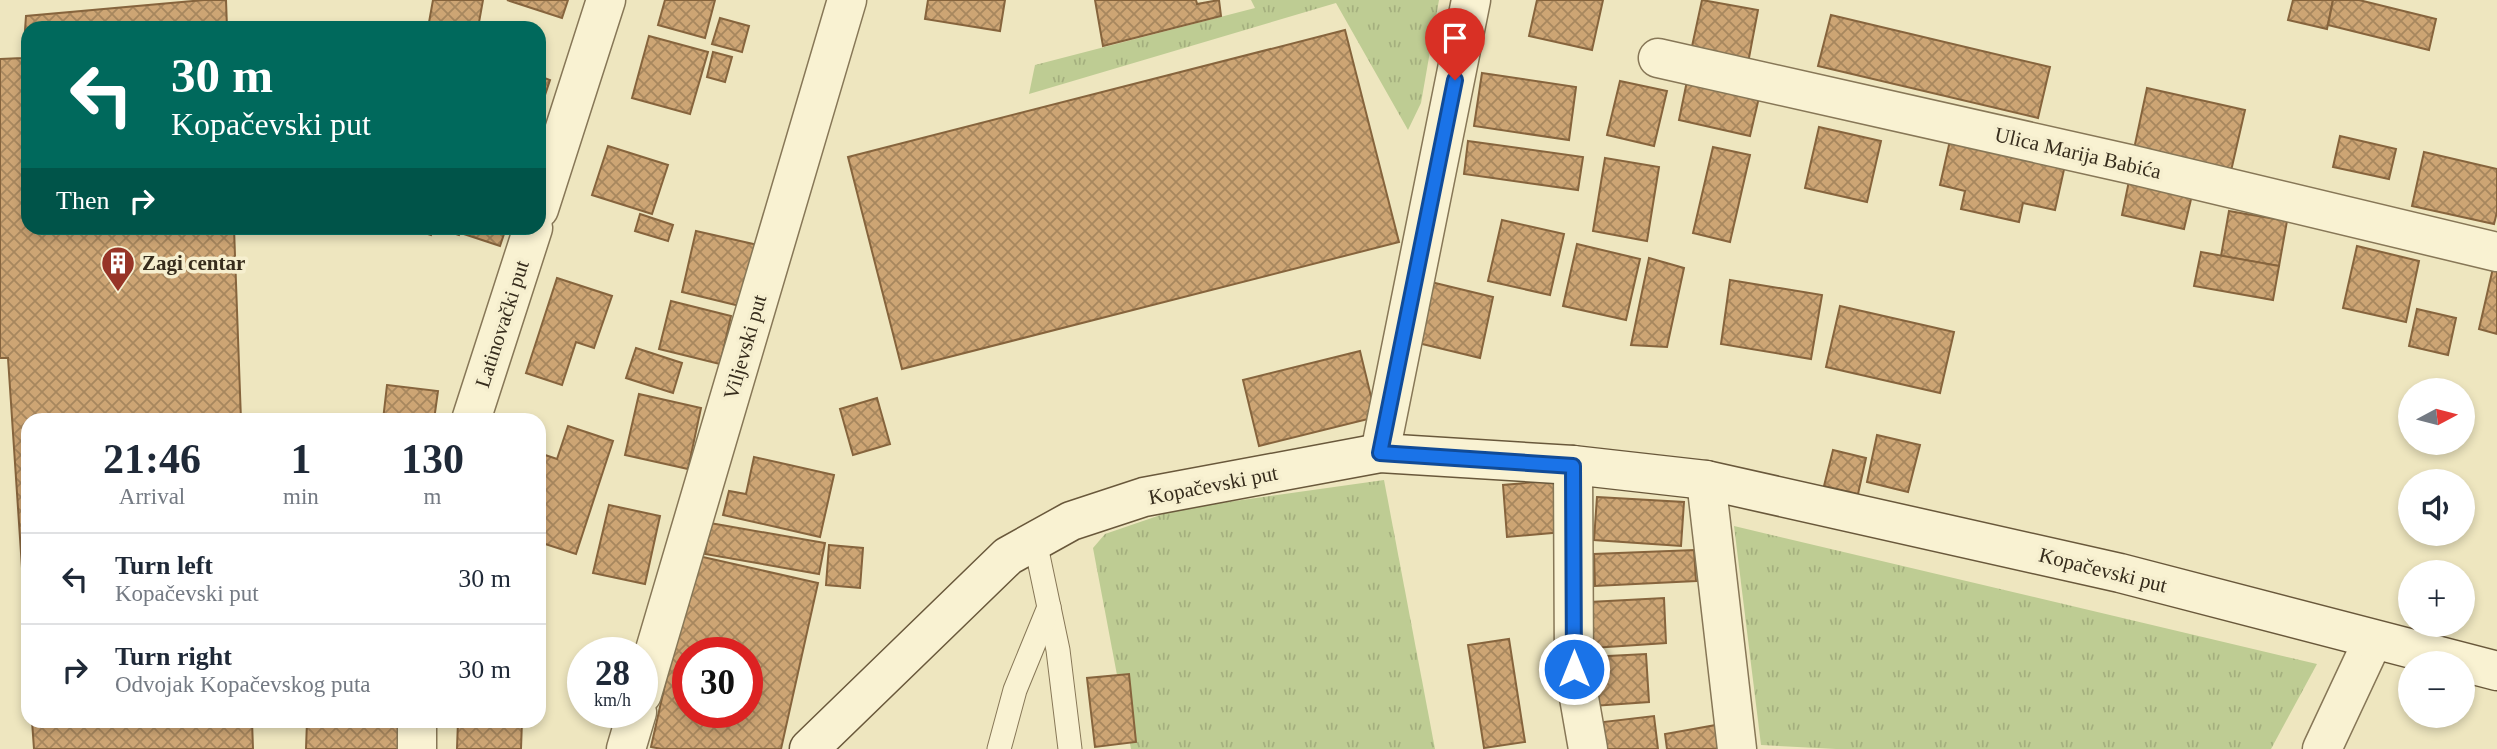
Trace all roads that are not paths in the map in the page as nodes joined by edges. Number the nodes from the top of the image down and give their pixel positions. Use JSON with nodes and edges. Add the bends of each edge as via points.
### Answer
{"nodes":[{"id":1,"x":606,"y":0,"type":"edge"},
{"id":2,"x":847,"y":0,"type":"edge"},
{"id":3,"x":1471,"y":0,"type":"edge"},
{"id":4,"x":1658,"y":58,"type":"dead end"},
{"id":5,"x":546,"y":187,"type":"edge"},
{"id":6,"x":531,"y":235,"type":"edge"},
{"id":7,"x":2497,"y":252,"type":"edge"},
{"id":8,"x":473,"y":413,"type":"edge"},
{"id":9,"x":1380,"y":453,"type":"junction"},
{"id":10,"x":1573,"y":466,"type":"junction"},
{"id":11,"x":1706,"y":480,"type":"junction"},
{"id":12,"x":1035,"y":541,"type":"junction"},
{"id":13,"x":1049,"y":607,"type":"junction"},
{"id":14,"x":658,"y":640,"type":"edge"},
{"id":15,"x":2373,"y":640,"type":"junction"},
{"id":16,"x":2497,"y":671,"type":"edge"},
{"id":17,"x":417,"y":728,"type":"edge"},
{"id":18,"x":632,"y":728,"type":"edge"},
{"id":19,"x":417,"y":749,"type":"edge"},
{"id":20,"x":626,"y":749,"type":"edge"},
{"id":21,"x":809,"y":749,"type":"edge"},
{"id":22,"x":999,"y":749,"type":"edge"},
{"id":23,"x":1070,"y":749,"type":"edge"},
{"id":24,"x":1588,"y":749,"type":"edge"},
{"id":25,"x":1737,"y":749,"type":"edge"},
{"id":26,"x":2322,"y":749,"type":"edge"}],
"edges":[{"from":1,"to":5,"type":"street"},
{"from":2,"to":14,"type":"street","name":"Viljevski put"},
{"from":3,"to":9,"type":"street"},
{"from":4,"to":7,"type":"street","name":"Ulica Marija Babića"},
{"from":6,"to":8,"type":"street","name":"Latinovački put"},
{"from":9,"to":10,"type":"street","name":"Kopačevski put"},
{"from":9,"to":12,"type":"street","name":"Kopačevski put","via":[[1144,497],[1071,521]]},
{"from":10,"to":11,"type":"street","name":"Kopačevski put"},
{"from":10,"to":24,"type":"street","via":[[1574,669]]},
{"from":11,"to":15,"type":"street","name":"Kopačevski put","via":[[2120,573]]},
{"from":11,"to":25,"type":"street"},
{"from":12,"to":13,"type":"lane"},
{"from":12,"to":21,"type":"street","name":"Kopačevski put","via":[[1008,556]]},
{"from":13,"to":22,"type":"lane","via":[[1015,690]]},
{"from":13,"to":23,"type":"lane"},
{"from":15,"to":16,"type":"street","name":"Kopačevski put"},
{"from":15,"to":26,"type":"street"},
{"from":17,"to":19,"type":"street"},
{"from":18,"to":20,"type":"street"}]}
